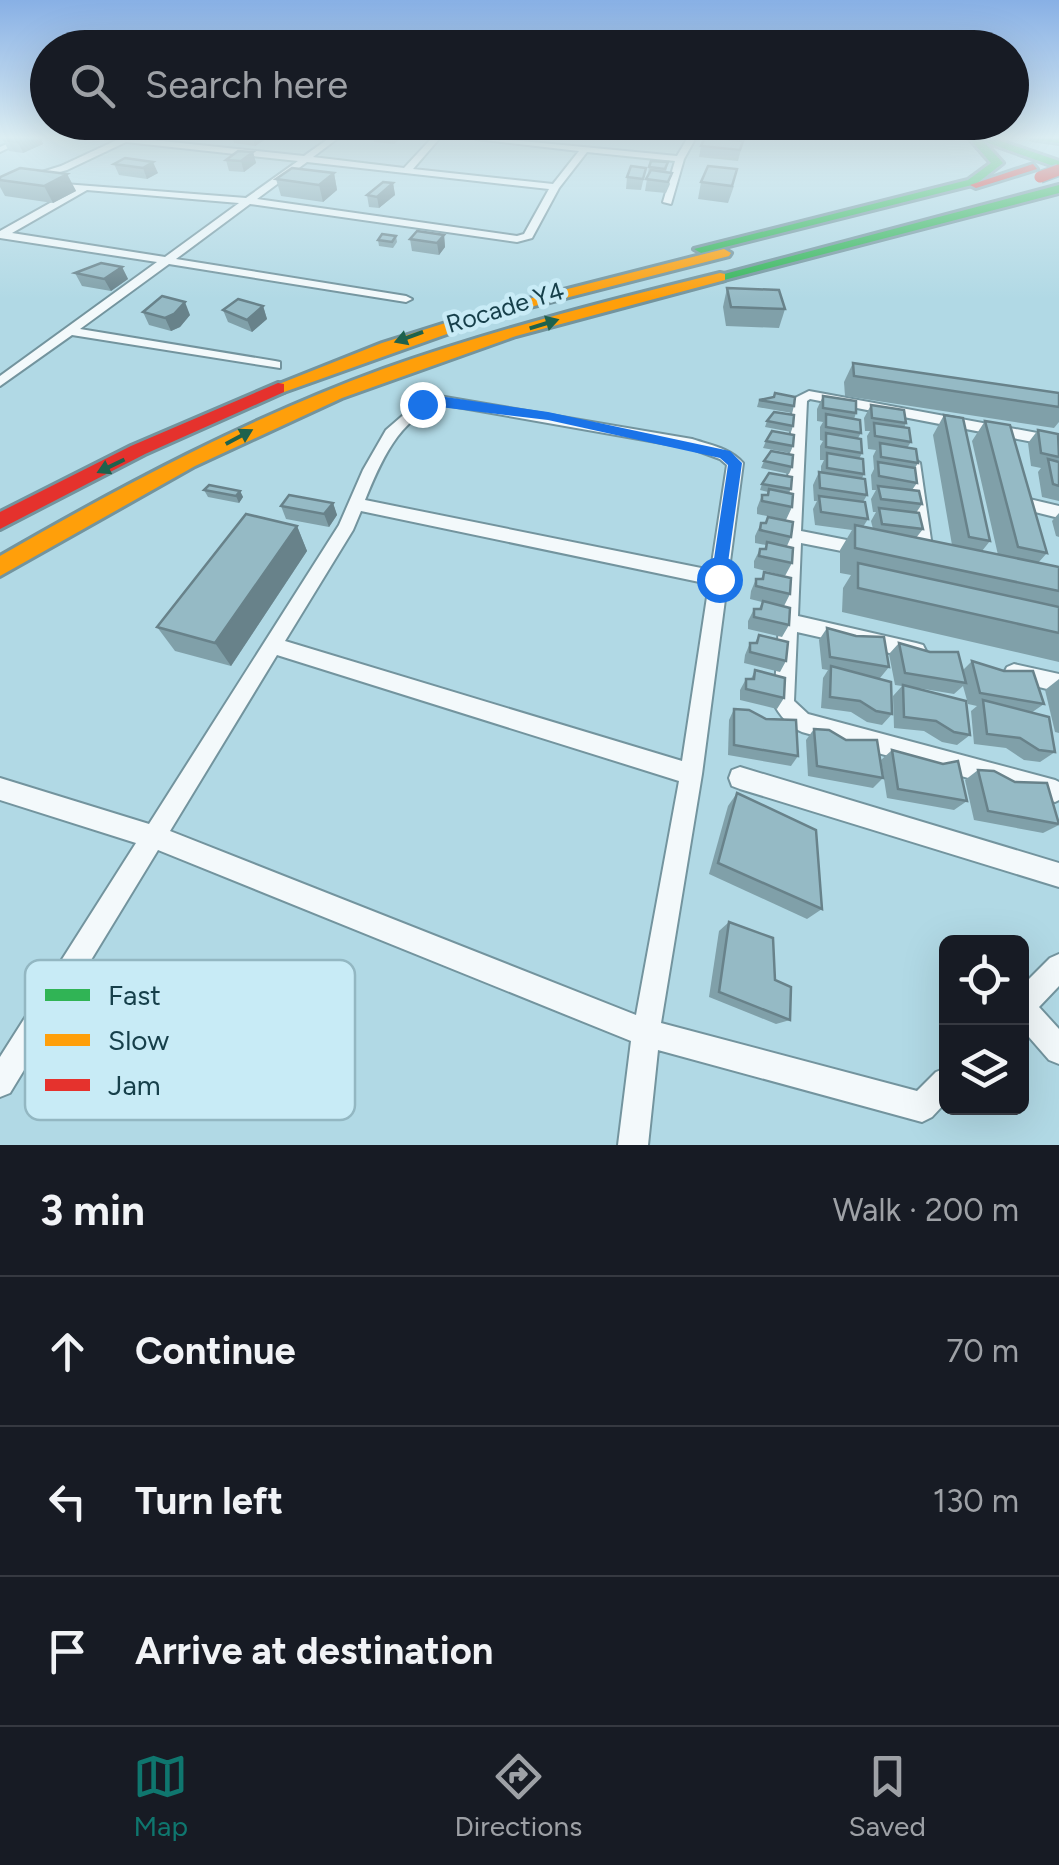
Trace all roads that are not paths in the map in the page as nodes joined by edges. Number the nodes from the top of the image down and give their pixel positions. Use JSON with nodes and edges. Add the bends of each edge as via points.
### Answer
{"nodes":[{"id":1,"x":77,"y":192,"type":"edge"},
{"id":2,"x":127,"y":192,"type":"edge"},
{"id":3,"x":261,"y":192,"type":"edge"},
{"id":4,"x":552,"y":192,"type":"edge"},
{"id":5,"x":671,"y":192,"type":"edge"},
{"id":6,"x":938,"y":192,"type":"edge"},
{"id":7,"x":942,"y":192,"type":"edge"},
{"id":8,"x":966,"y":192,"type":"edge"},
{"id":9,"x":1026,"y":192,"type":"edge"},
{"id":10,"x":248,"y":202,"type":"junction"},
{"id":11,"x":668,"y":202,"type":"dead end"},
{"id":12,"x":1059,"y":205,"type":"edge"},
{"id":13,"x":1009,"y":212,"type":"junction"},
{"id":14,"x":1,"y":235,"type":"edge"},
{"id":15,"x":164,"y":261,"type":"junction"},
{"id":16,"x":580,"y":284,"type":"junction"},
{"id":17,"x":640,"y":297,"type":"junction"},
{"id":18,"x":406,"y":299,"type":"dead end"},
{"id":19,"x":73,"y":332,"type":"junction"},
{"id":20,"x":275,"y":364,"type":"dead end"},
{"id":21,"x":0,"y":382,"type":"edge"},
{"id":22,"x":1059,"y":442,"type":"edge"},
{"id":23,"x":910,"y":450,"type":"edge"},
{"id":24,"x":356,"y":504,"type":"junction"},
{"id":25,"x":1025,"y":504,"type":"edge"},
{"id":26,"x":1059,"y":512,"type":"edge"},
{"id":27,"x":0,"y":521,"type":"edge"},
{"id":28,"x":796,"y":536,"type":"junction"},
{"id":29,"x":0,"y":567,"type":"edge"},
{"id":30,"x":719,"y":579,"type":"junction"},
{"id":31,"x":790,"y":622,"type":"junction"},
{"id":32,"x":274,"y":646,"type":"junction"},
{"id":33,"x":944,"y":657,"type":"edge"},
{"id":34,"x":1001,"y":670,"type":"edge"},
{"id":35,"x":1059,"y":683,"type":"edge"},
{"id":36,"x":691,"y":774,"type":"junction"},
{"id":37,"x":740,"y":778,"type":"dead end"},
{"id":38,"x":0,"y":790,"type":"edge"},
{"id":39,"x":1058,"y":795,"type":"edge"},
{"id":40,"x":157,"y":838,"type":"junction"},
{"id":41,"x":1059,"y":875,"type":"edge"},
{"id":42,"x":79,"y":960,"type":"edge"},
{"id":43,"x":1059,"y":967,"type":"edge"},
{"id":44,"x":1029,"y":999,"type":"edge"},
{"id":45,"x":1029,"y":1015,"type":"edge"},
{"id":46,"x":646,"y":1033,"type":"junction"},
{"id":47,"x":25,"y":1045,"type":"edge"},
{"id":48,"x":1059,"y":1050,"type":"edge"},
{"id":49,"x":0,"y":1084,"type":"edge"},
{"id":50,"x":939,"y":1089,"type":"edge"},
{"id":51,"x":633,"y":1145,"type":"edge"}],
"edges":[{"from":1,"to":14,"type":"street"},
{"from":2,"to":10,"type":"street"},
{"from":3,"to":10,"type":"street"},
{"from":4,"to":10,"type":"street","via":[[528,236],[517,239]]},
{"from":5,"to":11,"type":"street"},
{"from":6,"to":16,"type":"main road"},
{"from":7,"to":16,"type":"main road","name":"Rocade Y4"},
{"from":8,"to":17,"type":"main road","name":"Rocade Y4"},
{"from":9,"to":13,"type":"main road"},
{"from":10,"to":15,"type":"street"},
{"from":12,"to":13,"type":"main road"},
{"from":13,"to":17,"type":"main road"},
{"from":14,"to":15,"type":"street"},
{"from":15,"to":18,"type":"street"},
{"from":15,"to":19,"type":"street"},
{"from":16,"to":27,"type":"main road","name":"Rocade Y4","one_way":true,"via":[[356,356],[237,405]]},
{"from":29,"to":17,"type":"main road","name":"Rocade Y4","one_way":true,"via":[[256,428],[440,355]]},
{"from":19,"to":20,"type":"street"},
{"from":19,"to":21,"type":"street"},
{"from":22,"to":28,"type":"street","via":[[1010,442],[800,399]]},
{"from":23,"to":28,"type":"street","via":[[916,559]]},
{"from":24,"to":30,"type":"street"},
{"from":24,"to":30,"type":"street","via":[[378,454],[408,414],[439,400],[692,444],[735,463]]},
{"from":24,"to":32,"type":"street"},
{"from":25,"to":26,"type":"street"},
{"from":28,"to":31,"type":"street"},
{"from":30,"to":36,"type":"street"},
{"from":31,"to":33,"type":"street"},
{"from":31,"to":39,"type":"street","via":[[784,704],[802,722]]},
{"from":32,"to":36,"type":"street"},
{"from":32,"to":40,"type":"street"},
{"from":34,"to":35,"type":"street"},
{"from":36,"to":46,"type":"street"},
{"from":37,"to":41,"type":"street"},
{"from":38,"to":40,"type":"street"},
{"from":40,"to":42,"type":"street"},
{"from":40,"to":46,"type":"street"},
{"from":43,"to":44,"type":"street"},
{"from":45,"to":48,"type":"street"},
{"from":46,"to":50,"type":"street","via":[[922,1107]]},
{"from":46,"to":51,"type":"street"},
{"from":47,"to":49,"type":"street"}]}
